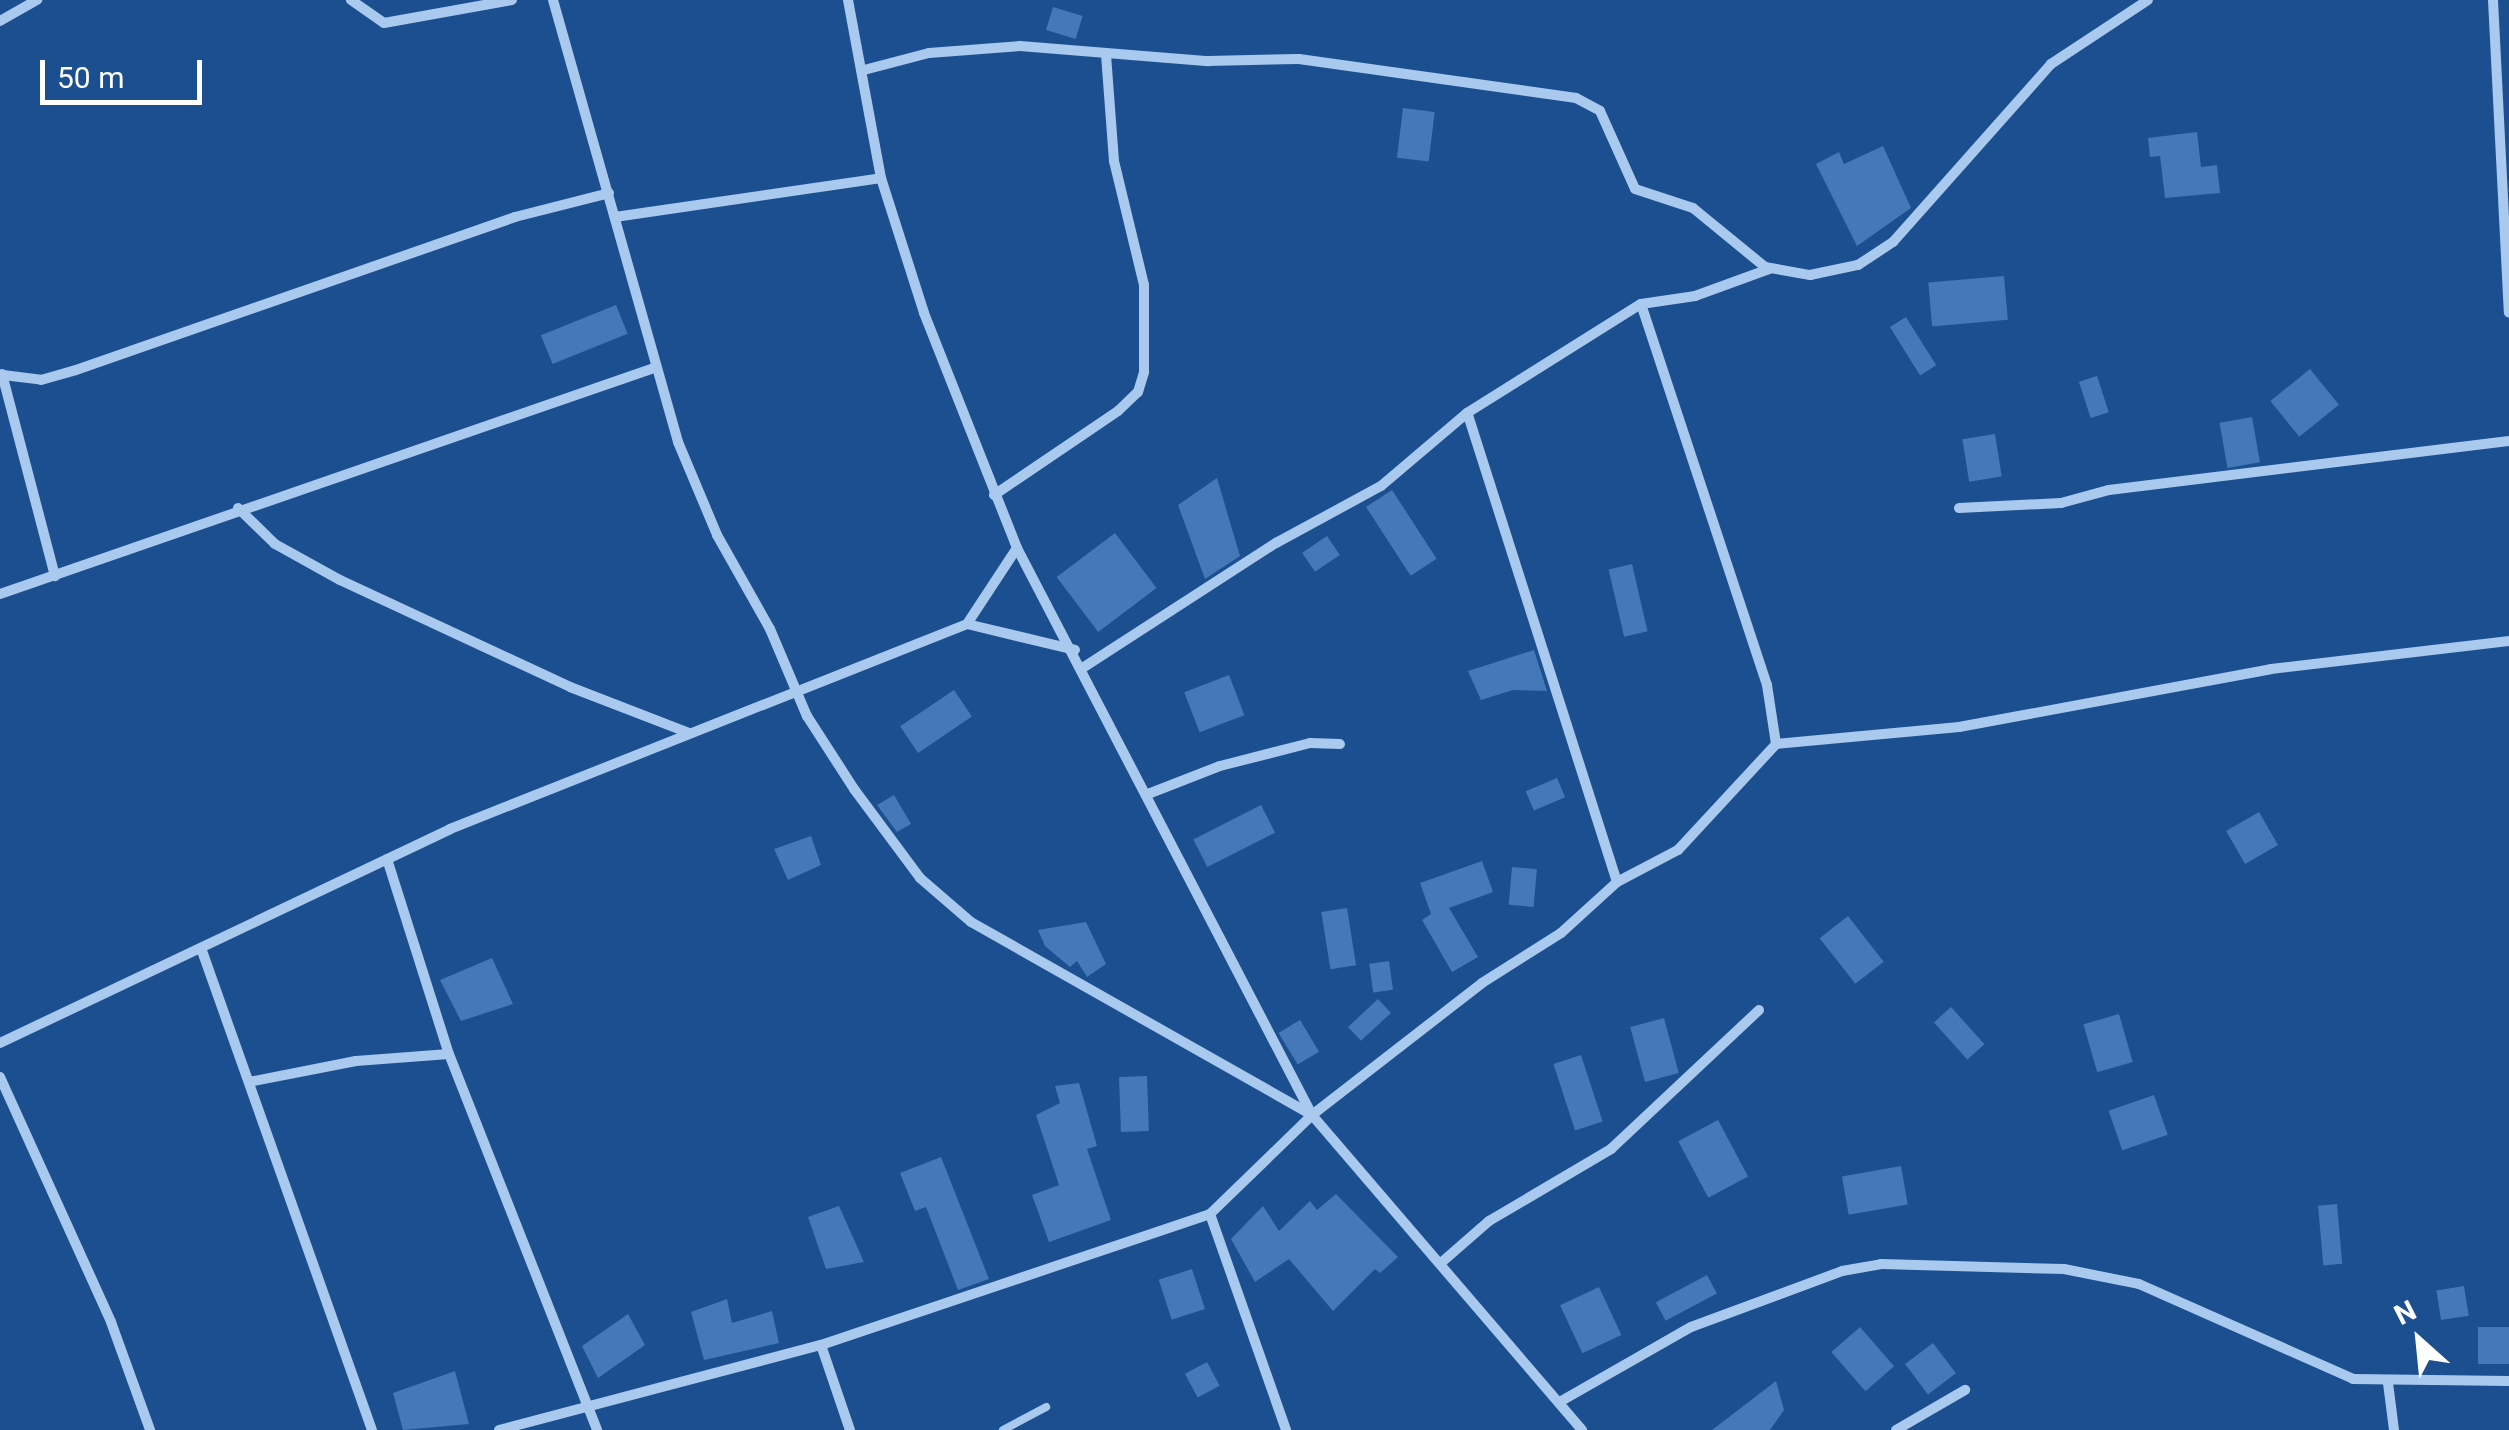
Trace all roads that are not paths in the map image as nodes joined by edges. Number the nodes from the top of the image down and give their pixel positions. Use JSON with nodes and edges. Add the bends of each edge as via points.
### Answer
{"nodes":[{"id":1,"x":37,"y":0,"type":"edge"},
{"id":2,"x":351,"y":0,"type":"edge"},
{"id":3,"x":512,"y":0,"type":"edge"},
{"id":4,"x":554,"y":0,"type":"edge"},
{"id":5,"x":848,"y":0,"type":"edge"},
{"id":6,"x":2148,"y":0,"type":"edge"},
{"id":7,"x":2493,"y":0,"type":"edge"},
{"id":8,"x":0,"y":21,"type":"edge"},
{"id":9,"x":2509,"y":40,"type":"edge"},
{"id":10,"x":2495,"y":42,"type":"junction"},
{"id":11,"x":1106,"y":54,"type":"junction"},
{"id":12,"x":864,"y":70,"type":"junction"},
{"id":13,"x":881,"y":178,"type":"junction"},
{"id":14,"x":608,"y":193,"type":"junction"},
{"id":15,"x":615,"y":217,"type":"junction"},
{"id":16,"x":1769,"y":269,"type":"junction"},
{"id":17,"x":1642,"y":304,"type":"junction"},
{"id":18,"x":2509,"y":313,"type":"edge"},
{"id":19,"x":654,"y":368,"type":"junction"},
{"id":20,"x":2,"y":373,"type":"edge"},
{"id":21,"x":1467,"y":413,"type":"junction"},
{"id":22,"x":2509,"y":440,"type":"edge"},
{"id":23,"x":994,"y":495,"type":"junction"},
{"id":24,"x":238,"y":508,"type":"junction"},
{"id":25,"x":1958,"y":508,"type":"dead end"},
{"id":26,"x":1017,"y":548,"type":"junction"},
{"id":27,"x":55,"y":576,"type":"junction"},
{"id":28,"x":0,"y":594,"type":"edge"},
{"id":29,"x":966,"y":624,"type":"junction"},
{"id":30,"x":2509,"y":641,"type":"edge"},
{"id":31,"x":1075,"y":650,"type":"junction"},
{"id":32,"x":1084,"y":667,"type":"junction"},
{"id":33,"x":798,"y":689,"type":"junction"},
{"id":34,"x":689,"y":734,"type":"junction"},
{"id":35,"x":1340,"y":744,"type":"dead end"},
{"id":36,"x":1776,"y":744,"type":"junction"},
{"id":37,"x":1148,"y":794,"type":"junction"},
{"id":38,"x":387,"y":859,"type":"junction"},
{"id":39,"x":1617,"y":882,"type":"junction"},
{"id":40,"x":201,"y":948,"type":"junction"},
{"id":41,"x":1760,"y":1010,"type":"dead end"},
{"id":42,"x":0,"y":1043,"type":"edge"},
{"id":43,"x":450,"y":1054,"type":"junction"},
{"id":44,"x":0,"y":1077,"type":"edge"},
{"id":45,"x":249,"y":1082,"type":"junction"},
{"id":46,"x":3,"y":1093,"type":"edge"},
{"id":47,"x":1312,"y":1115,"type":"junction"},
{"id":48,"x":1210,"y":1214,"type":"junction"},
{"id":49,"x":1442,"y":1262,"type":"junction"},
{"id":50,"x":821,"y":1345,"type":"junction"},
{"id":51,"x":2509,"y":1380,"type":"edge"},
{"id":52,"x":2388,"y":1383,"type":"junction"},
{"id":53,"x":1966,"y":1390,"type":"dead end"},
{"id":54,"x":1563,"y":1400,"type":"junction"},
{"id":55,"x":589,"y":1406,"type":"junction"},
{"id":56,"x":1046,"y":1407,"type":"dead end"},
{"id":57,"x":150,"y":1430,"type":"edge"},
{"id":58,"x":372,"y":1430,"type":"edge"},
{"id":59,"x":499,"y":1430,"type":"edge"},
{"id":60,"x":598,"y":1430,"type":"edge"},
{"id":61,"x":850,"y":1430,"type":"edge"},
{"id":62,"x":1003,"y":1430,"type":"edge"},
{"id":63,"x":1286,"y":1430,"type":"edge"},
{"id":64,"x":1582,"y":1430,"type":"edge"},
{"id":65,"x":1896,"y":1430,"type":"edge"},
{"id":66,"x":2394,"y":1430,"type":"edge"}],
"edges":[{"from":1,"to":8,"type":"street"},
{"from":2,"to":3,"type":"street","via":[[360,13],[384,23]]},
{"from":4,"to":14,"type":"street"},
{"from":5,"to":12,"type":"street"},
{"from":6,"to":16,"type":"street","via":[[2051,64],[1922,216],[1873,257],[1826,274]]},
{"from":7,"to":10,"type":"street"},
{"from":9,"to":10,"type":"street"},
{"from":10,"to":18,"type":"street"},
{"from":11,"to":12,"type":"street","via":[[1020,46],[929,53]]},
{"from":11,"to":16,"type":"street","via":[[1299,59],[1576,98],[1600,111],[1632,187],[1693,208]]},
{"from":11,"to":23,"type":"street","via":[[1114,161],[1144,285],[1144,372],[1138,392],[1118,411]]},
{"from":12,"to":13,"type":"street"},
{"from":13,"to":15,"type":"street"},
{"from":13,"to":23,"type":"street"},
{"from":14,"to":15,"type":"street"},
{"from":14,"to":20,"type":"street","via":[[515,216],[76,370],[41,380]]},
{"from":15,"to":19,"type":"street"},
{"from":16,"to":17,"type":"street","via":[[1696,296]]},
{"from":17,"to":21,"type":"street"},
{"from":17,"to":36,"type":"street","via":[[1767,685]]},
{"from":19,"to":24,"type":"street"},
{"from":19,"to":33,"type":"street","via":[[716,535]]},
{"from":20,"to":27,"type":"street"},
{"from":21,"to":32,"type":"street","via":[[1381,486],[1276,543]]},
{"from":21,"to":39,"type":"street"},
{"from":22,"to":25,"type":"street","via":[[2109,490],[2061,503]]},
{"from":23,"to":26,"type":"street"},
{"from":24,"to":27,"type":"street"},
{"from":24,"to":34,"type":"street","via":[[275,544],[340,580],[570,687]]},
{"from":26,"to":29,"type":"street"},
{"from":26,"to":31,"type":"street"},
{"from":27,"to":28,"type":"street"},
{"from":29,"to":31,"type":"street"},
{"from":29,"to":33,"type":"street"},
{"from":30,"to":36,"type":"street","via":[[2271,669],[1959,726]]},
{"from":31,"to":32,"type":"street"},
{"from":32,"to":37,"type":"street"},
{"from":33,"to":34,"type":"street"},
{"from":33,"to":47,"type":"street","via":[[807,716],[865,804],[920,878],[971,922]]},
{"from":34,"to":38,"type":"street"},
{"from":35,"to":37,"type":"street","via":[[1310,744],[1220,766]]},
{"from":36,"to":39,"type":"street","via":[[1678,850]]},
{"from":37,"to":47,"type":"street"},
{"from":38,"to":40,"type":"street"},
{"from":38,"to":43,"type":"street"},
{"from":39,"to":47,"type":"street","via":[[1561,933],[1482,983]]},
{"from":40,"to":42,"type":"street"},
{"from":40,"to":45,"type":"street"},
{"from":41,"to":49,"type":"street","via":[[1611,1149],[1489,1221]]},
{"from":43,"to":45,"type":"street","via":[[356,1061]]},
{"from":43,"to":55,"type":"street"},
{"from":44,"to":46,"type":"street"},
{"from":45,"to":58,"type":"street"},
{"from":46,"to":57,"type":"street","via":[[111,1322]]},
{"from":47,"to":48,"type":"street"},
{"from":47,"to":49,"type":"street"},
{"from":48,"to":50,"type":"street"},
{"from":48,"to":63,"type":"street"},
{"from":49,"to":54,"type":"street"},
{"from":50,"to":55,"type":"street"},
{"from":50,"to":61,"type":"street"},
{"from":51,"to":52,"type":"street"},
{"from":52,"to":54,"type":"street","via":[[2321,1369],[2139,1284],[2064,1269],[1881,1264],[1842,1271],[1691,1327]]},
{"from":52,"to":66,"type":"street"},
{"from":53,"to":65,"type":"street"},
{"from":54,"to":64,"type":"street"},
{"from":55,"to":59,"type":"street"},
{"from":55,"to":60,"type":"street"},
{"from":56,"to":62,"type":"lane"}]}
